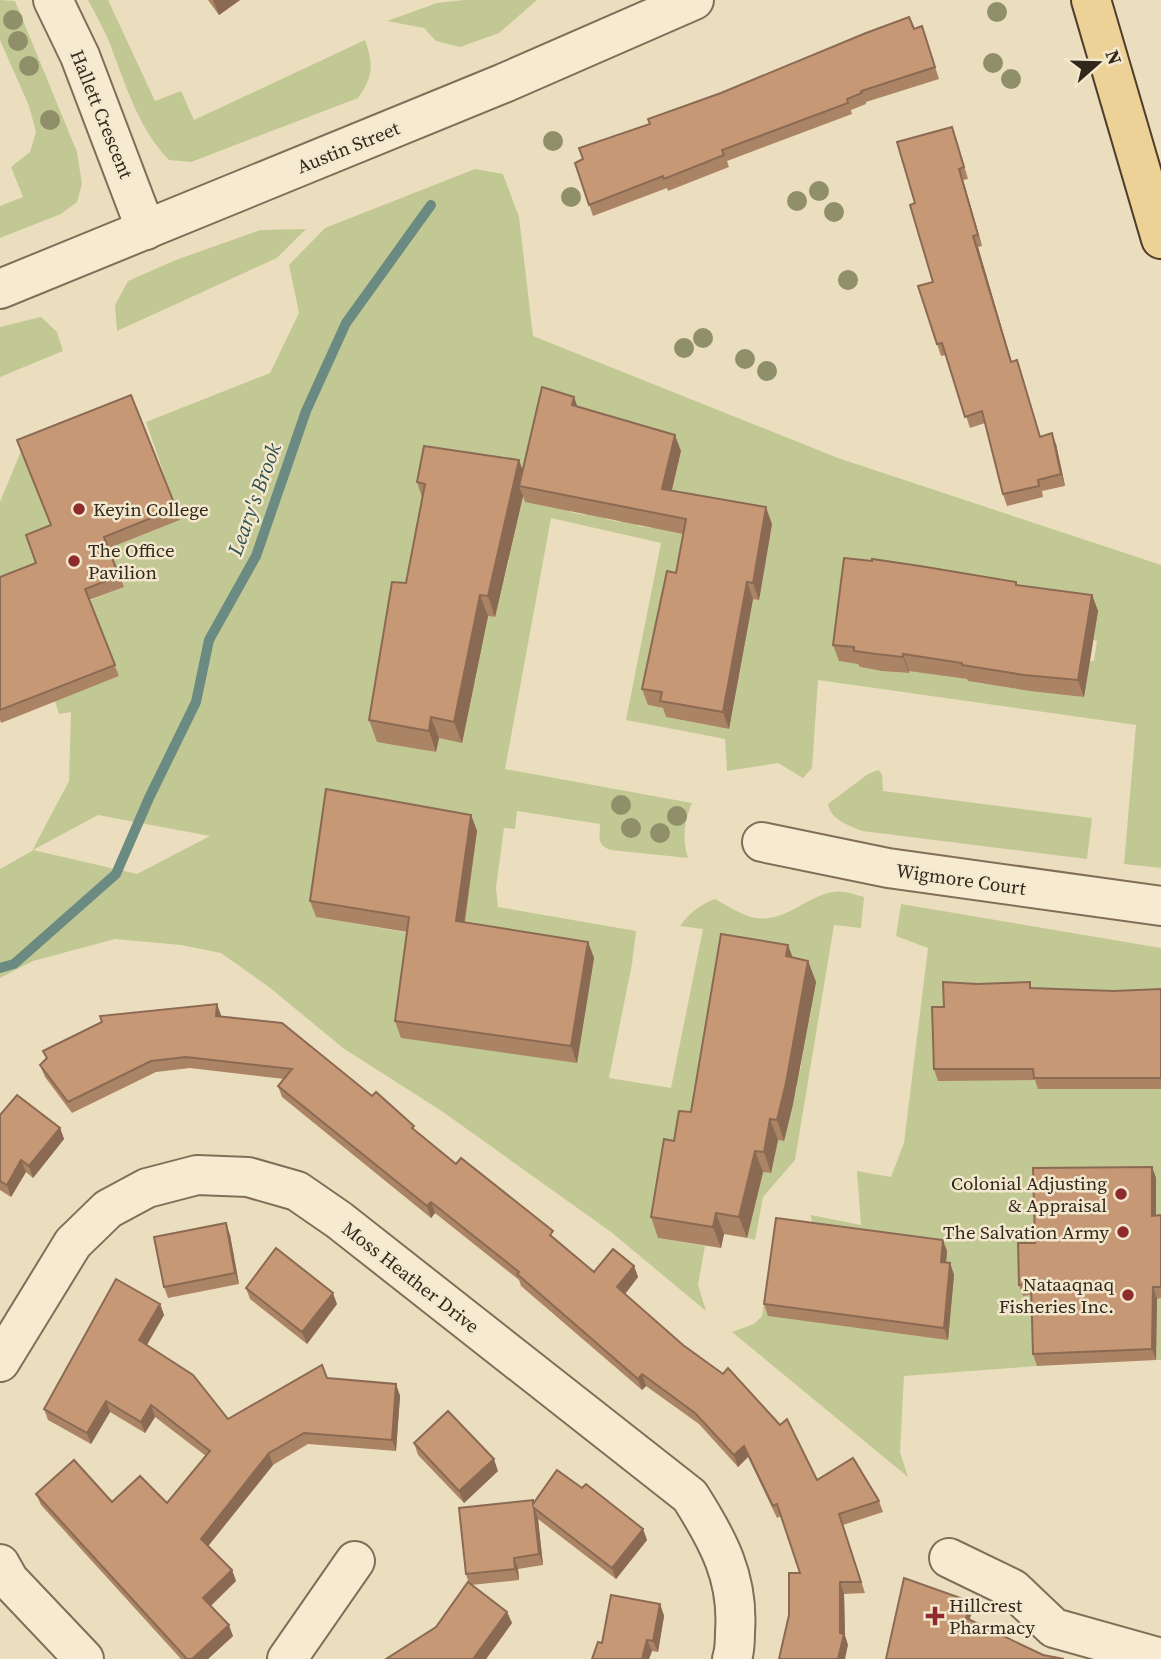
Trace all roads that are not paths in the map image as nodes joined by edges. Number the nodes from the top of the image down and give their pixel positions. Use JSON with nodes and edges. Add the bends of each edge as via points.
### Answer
{"nodes":[{"id":1,"x":53,"y":0,"type":"edge"},
{"id":2,"x":694,"y":0,"type":"edge"},
{"id":3,"x":1071,"y":0,"type":"edge"},
{"id":4,"x":1098,"y":11,"type":"edge"},
{"id":5,"x":146,"y":230,"type":"junction"},
{"id":6,"x":1161,"y":239,"type":"edge"},
{"id":7,"x":0,"y":289,"type":"edge"},
{"id":8,"x":762,"y":842,"type":"dead end"},
{"id":9,"x":1161,"y":906,"type":"edge"},
{"id":10,"x":0,"y":1362,"type":"edge"},
{"id":11,"x":949,"y":1558,"type":"dead end"},
{"id":12,"x":355,"y":1561,"type":"dead end"},
{"id":13,"x":0,"y":1564,"type":"edge"},
{"id":14,"x":1161,"y":1658,"type":"edge"},
{"id":15,"x":84,"y":1659,"type":"edge"},
{"id":16,"x":287,"y":1659,"type":"edge"},
{"id":17,"x":732,"y":1659,"type":"edge"}],
"edges":[{"from":1,"to":5,"type":"street","name":"Hallett Crescent","via":[[89,79]]},
{"from":2,"to":5,"type":"street","name":"Austin Street"},
{"from":3,"to":4,"type":"main road"},
{"from":4,"to":6,"type":"main road"},
{"from":5,"to":7,"type":"street","name":"Austin Street"},
{"from":8,"to":9,"type":"street","name":"Wigmore Court","via":[[888,869]]},
{"from":10,"to":17,"type":"street","name":"Moss Heather Drive","via":[[73,1243],[107,1209],[147,1188],[197,1175],[248,1177],[297,1191],[690,1496],[730,1572],[736,1614]]},
{"from":11,"to":14,"type":"street","via":[[1013,1589],[1054,1628]]},
{"from":12,"to":16,"type":"street"},
{"from":13,"to":15,"type":"street","via":[[9,1580]]}]}
